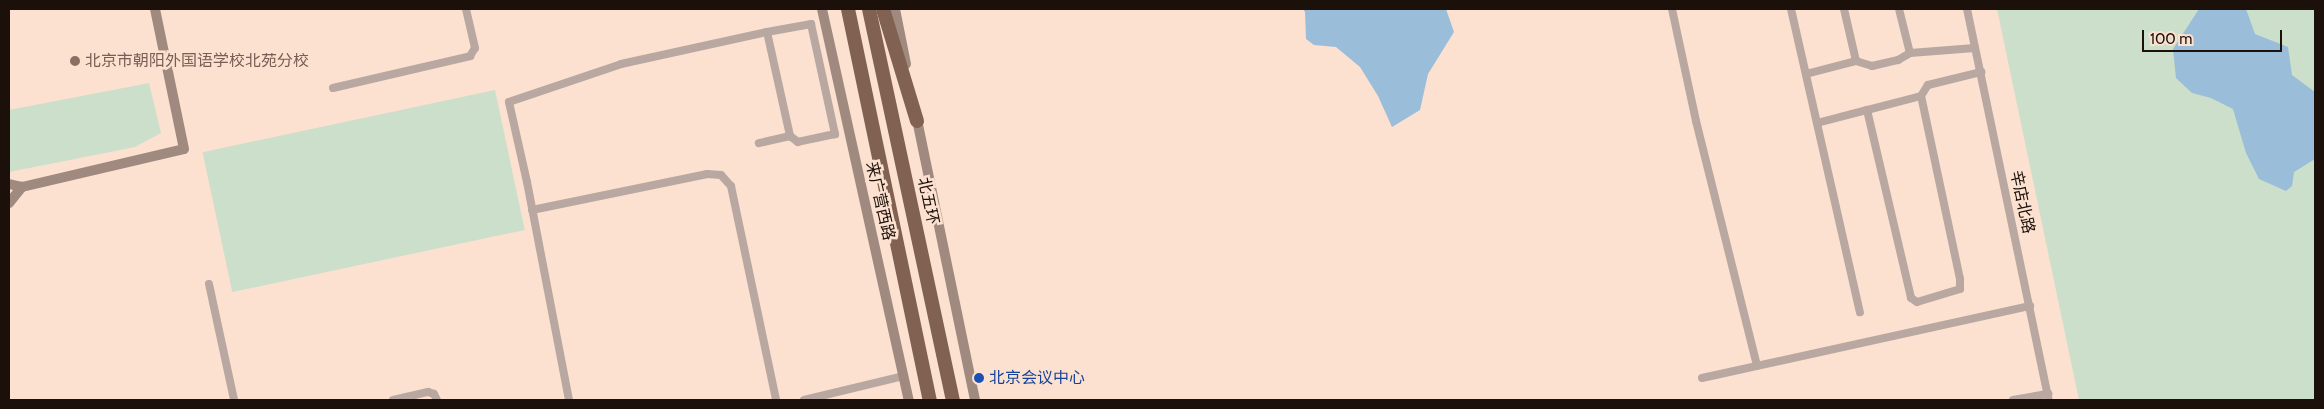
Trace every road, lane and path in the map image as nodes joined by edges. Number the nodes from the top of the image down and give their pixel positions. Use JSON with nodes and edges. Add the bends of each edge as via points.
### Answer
{"nodes":[{"id":1,"x":155,"y":9,"type":"edge"},
{"id":2,"x":466,"y":9,"type":"edge"},
{"id":3,"x":822,"y":9,"type":"edge"},
{"id":4,"x":848,"y":9,"type":"edge"},
{"id":5,"x":870,"y":9,"type":"edge"},
{"id":6,"x":884,"y":9,"type":"edge"},
{"id":7,"x":895,"y":9,"type":"edge"},
{"id":8,"x":1672,"y":9,"type":"edge"},
{"id":9,"x":1791,"y":9,"type":"edge"},
{"id":10,"x":1844,"y":9,"type":"edge"},
{"id":11,"x":1900,"y":9,"type":"edge"},
{"id":12,"x":1967,"y":9,"type":"edge"},
{"id":13,"x":767,"y":32,"type":"junction"},
{"id":14,"x":1975,"y":48,"type":"junction"},
{"id":15,"x":1910,"y":53,"type":"junction"},
{"id":16,"x":1856,"y":61,"type":"junction"},
{"id":17,"x":1981,"y":72,"type":"junction"},
{"id":18,"x":1806,"y":74,"type":"junction"},
{"id":19,"x":838,"y":83,"type":"junction"},
{"id":20,"x":824,"y":86,"type":"junction"},
{"id":21,"x":333,"y":88,"type":"dead end"},
{"id":22,"x":1921,"y":96,"type":"junction"},
{"id":23,"x":1867,"y":110,"type":"junction"},
{"id":24,"x":917,"y":121,"type":"junction"},
{"id":25,"x":1817,"y":123,"type":"junction"},
{"id":26,"x":790,"y":136,"type":"junction"},
{"id":27,"x":759,"y":143,"type":"dead end"},
{"id":28,"x":9,"y":184,"type":"edge"},
{"id":29,"x":22,"y":187,"type":"junction"},
{"id":30,"x":9,"y":203,"type":"edge"},
{"id":31,"x":532,"y":210,"type":"junction"},
{"id":32,"x":209,"y":284,"type":"dead end"},
{"id":33,"x":2030,"y":306,"type":"junction"},
{"id":34,"x":1860,"y":312,"type":"dead end"},
{"id":35,"x":1757,"y":366,"type":"junction"},
{"id":36,"x":904,"y":376,"type":"junction"},
{"id":37,"x":1702,"y":378,"type":"dead end"},
{"id":38,"x":2049,"y":397,"type":"edge"},
{"id":39,"x":234,"y":400,"type":"edge"},
{"id":40,"x":393,"y":400,"type":"edge"},
{"id":41,"x":437,"y":400,"type":"edge"},
{"id":42,"x":569,"y":400,"type":"edge"},
{"id":43,"x":776,"y":400,"type":"edge"},
{"id":44,"x":804,"y":400,"type":"edge"},
{"id":45,"x":909,"y":400,"type":"edge"},
{"id":46,"x":930,"y":400,"type":"edge"},
{"id":47,"x":953,"y":400,"type":"edge"},
{"id":48,"x":975,"y":400,"type":"edge"},
{"id":49,"x":2013,"y":400,"type":"edge"}],
"edges":[{"from":1,"to":29,"type":"street","via":[[184,149]]},
{"from":2,"to":21,"type":"street","via":[[475,48],[470,56]]},
{"from":3,"to":19,"type":"street","name":"来广营西路"},
{"from":4,"to":46,"type":"highway"},
{"from":5,"to":47,"type":"highway","name":"北五环"},
{"from":6,"to":24,"type":"highway"},
{"from":7,"to":24,"type":"street"},
{"from":8,"to":35,"type":"street"},
{"from":9,"to":18,"type":"street"},
{"from":10,"to":16,"type":"street"},
{"from":11,"to":15,"type":"street"},
{"from":12,"to":14,"type":"street","name":"辛店北路"},
{"from":13,"to":20,"type":"street","via":[[811,24]]},
{"from":13,"to":26,"type":"street"},
{"from":13,"to":31,"type":"street","via":[[622,64],[509,102]]},
{"from":14,"to":15,"type":"street"},
{"from":14,"to":17,"type":"street","name":"辛店北路"},
{"from":15,"to":16,"type":"street","via":[[1898,60],[1872,66]]},
{"from":16,"to":18,"type":"street"},
{"from":17,"to":22,"type":"street","via":[[1928,85]]},
{"from":17,"to":33,"type":"street","name":"辛店北路"},
{"from":18,"to":25,"type":"street"},
{"from":19,"to":20,"type":"street"},
{"from":19,"to":36,"type":"street","name":"来广营西路"},
{"from":20,"to":26,"type":"street","via":[[835,134],[798,142]]},
{"from":22,"to":23,"type":"street"},
{"from":22,"to":23,"type":"street","via":[[1960,289],[1917,302],[1911,298]]},
{"from":23,"to":25,"type":"street"},
{"from":24,"to":48,"type":"street"},
{"from":25,"to":34,"type":"street"},
{"from":26,"to":27,"type":"street"},
{"from":28,"to":29,"type":"street"},
{"from":29,"to":30,"type":"street"},
{"from":31,"to":42,"type":"street"},
{"from":31,"to":43,"type":"street","via":[[707,174],[721,175],[731,186]]},
{"from":32,"to":39,"type":"street"},
{"from":33,"to":35,"type":"street"},
{"from":33,"to":38,"type":"street","name":"辛店北路"},
{"from":35,"to":37,"type":"street"},
{"from":36,"to":44,"type":"street"},
{"from":36,"to":45,"type":"street","name":"来广营西路"},
{"from":38,"to":49,"type":"street"},
{"from":40,"to":41,"type":"street","via":[[428,392]]}]}
